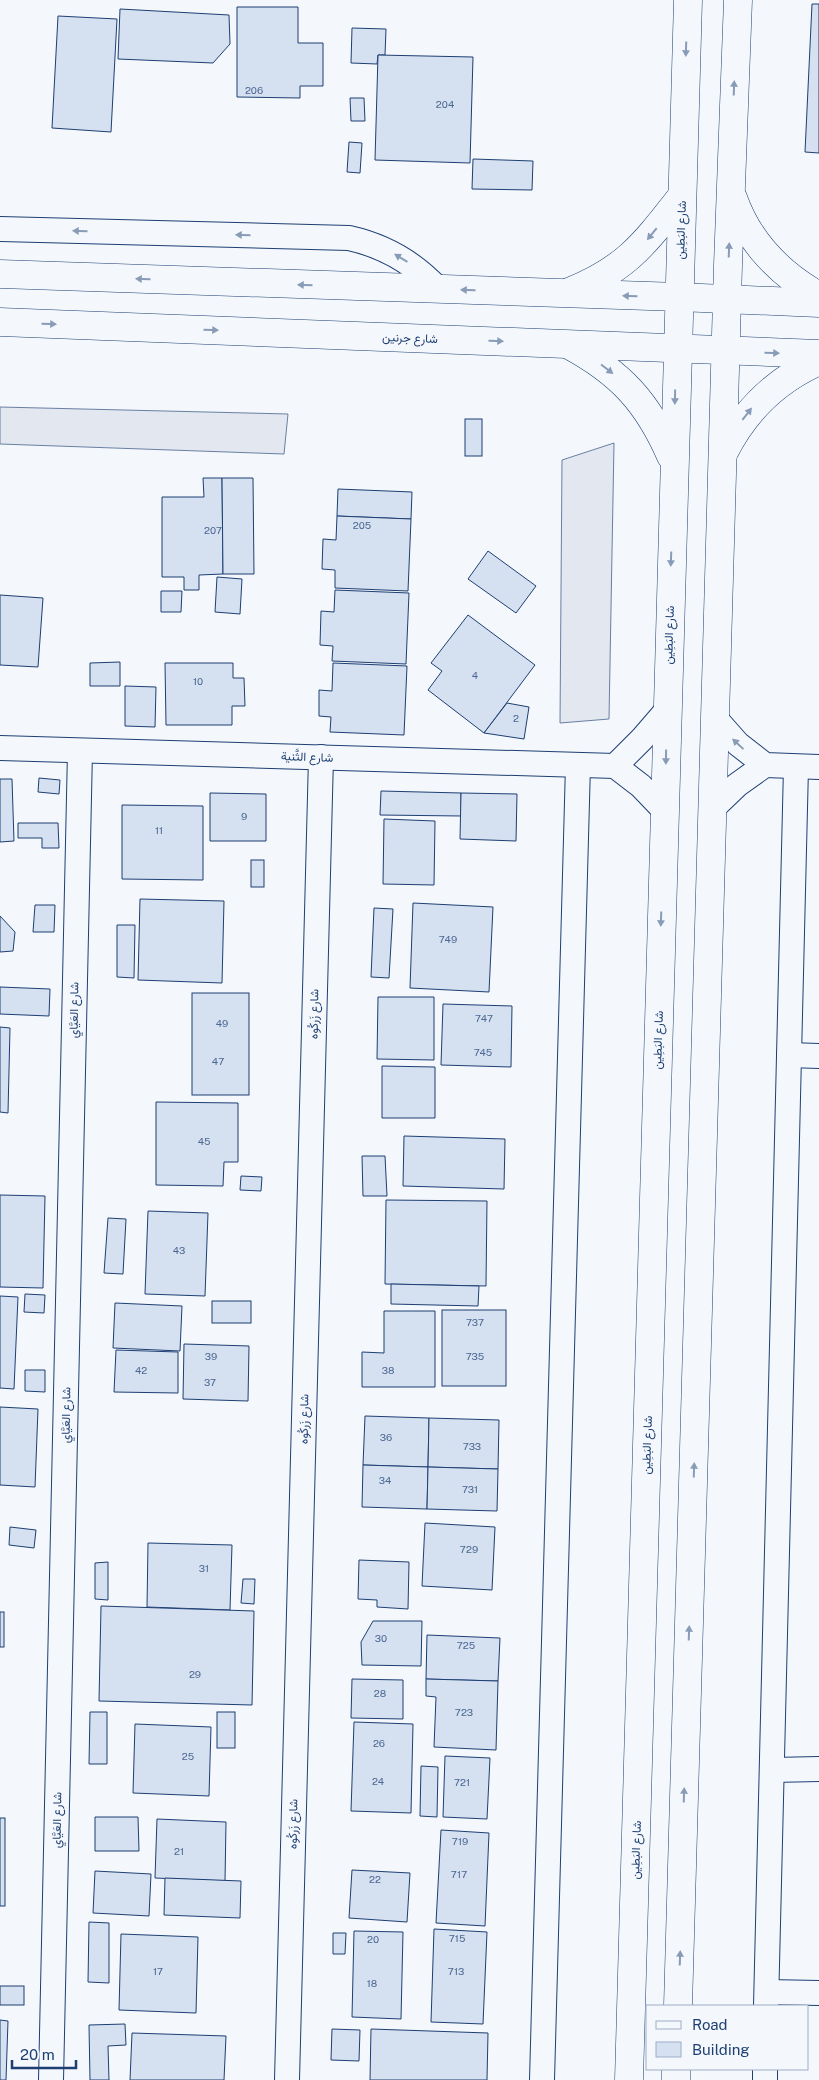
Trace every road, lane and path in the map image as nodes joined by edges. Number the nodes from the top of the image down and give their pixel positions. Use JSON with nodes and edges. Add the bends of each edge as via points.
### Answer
{"nodes":[{"id":1,"x":688,"y":0,"type":"edge"},
{"id":2,"x":738,"y":0,"type":"edge"},
{"id":3,"x":731,"y":192,"type":"junction"},
{"id":4,"x":682,"y":196,"type":"junction"},
{"id":5,"x":0,"y":229,"type":"edge"},
{"id":6,"x":0,"y":274,"type":"edge"},
{"id":7,"x":438,"y":289,"type":"junction"},
{"id":8,"x":564,"y":293,"type":"junction"},
{"id":9,"x":679,"y":296,"type":"junction"},
{"id":10,"x":819,"y":296,"type":"edge"},
{"id":11,"x":727,"y":299,"type":"junction"},
{"id":12,"x":819,"y":303,"type":"edge"},
{"id":13,"x":0,"y":322,"type":"edge"},
{"id":14,"x":566,"y":343,"type":"junction"},
{"id":15,"x":677,"y":348,"type":"junction"},
{"id":16,"x":726,"y":350,"type":"junction"},
{"id":17,"x":819,"y":354,"type":"edge"},
{"id":18,"x":819,"y":361,"type":"edge"},
{"id":19,"x":723,"y":456,"type":"junction"},
{"id":20,"x":674,"y":464,"type":"junction"},
{"id":21,"x":667,"y":710,"type":"junction"},
{"id":22,"x":715,"y":718,"type":"junction"},
{"id":23,"x":0,"y":748,"type":"edge"},
{"id":24,"x":80,"y":750,"type":"junction"},
{"id":25,"x":320,"y":757,"type":"junction"},
{"id":26,"x":578,"y":765,"type":"junction"},
{"id":27,"x":765,"y":765,"type":"junction"},
{"id":28,"x":614,"y":766,"type":"junction"},
{"id":29,"x":796,"y":767,"type":"junction"},
{"id":30,"x":819,"y":767,"type":"edge"},
{"id":31,"x":713,"y":808,"type":"junction"},
{"id":32,"x":664,"y":810,"type":"junction"},
{"id":33,"x":789,"y":1055,"type":"junction"},
{"id":34,"x":819,"y":1056,"type":"edge"},
{"id":35,"x":772,"y":1770,"type":"junction"},
{"id":36,"x":819,"y":1770,"type":"edge"},
{"id":37,"x":819,"y":1993,"type":"edge"},
{"id":38,"x":767,"y":1999,"type":"edge"},
{"id":39,"x":678,"y":2005,"type":"edge"},
{"id":40,"x":51,"y":2080,"type":"edge"},
{"id":41,"x":287,"y":2080,"type":"edge"},
{"id":42,"x":542,"y":2080,"type":"edge"},
{"id":43,"x":630,"y":2080,"type":"edge"}],
"edges":[{"from":1,"to":4,"type":"main road","name":"شارع البَطِين","one_way":true},
{"from":3,"to":2,"type":"main road","one_way":true},
{"from":3,"to":10,"type":"main road","via":[[741,217],[759,245],[786,274]]},
{"from":11,"to":3,"type":"main road","one_way":true},
{"from":4,"to":8,"type":"main road","one_way":true,"via":[[634,254],[589,284]]},
{"from":4,"to":9,"type":"main road","name":"شارع البَطِين"},
{"from":7,"to":5,"type":"street","one_way":true,"via":[[405,260],[378,246],[349,238]]},
{"from":7,"to":6,"type":"main road","one_way":true},
{"from":8,"to":7,"type":"main road","one_way":true},
{"from":9,"to":8,"type":"main road","one_way":true},
{"from":9,"to":11,"type":"main road"},
{"from":9,"to":15,"type":"main road","name":"شارع البَطِين"},
{"from":11,"to":12,"type":"main road"},
{"from":11,"to":16,"type":"main road"},
{"from":13,"to":14,"type":"main road","name":"شارع جرنين","one_way":true},
{"from":14,"to":15,"type":"main road","name":"شارع جرنين"},
{"from":14,"to":20,"type":"main road","one_way":true,"via":[[610,370],[629,388],[656,423]]},
{"from":15,"to":16,"type":"main road","name":"شارع جرنين"},
{"from":15,"to":20,"type":"main road","name":"شارع البَطِين","one_way":true},
{"from":16,"to":17,"type":"main road","name":"شارع جرنين","one_way":true},
{"from":16,"to":19,"type":"main road"},
{"from":19,"to":18,"type":"main road","one_way":true,"via":[[740,423],[765,394],[781,381]]},
{"from":19,"to":22,"type":"main road"},
{"from":20,"to":21,"type":"main road","name":"شارع البَطِين","one_way":true},
{"from":21,"to":28,"type":"street"},
{"from":21,"to":32,"type":"main road","name":"شارع البَطِين","one_way":true},
{"from":27,"to":22,"type":"street","one_way":true,"via":[[738,744]]},
{"from":22,"to":31,"type":"main road"},
{"from":23,"to":24,"type":"street","name":"شارع الثَّنية"},
{"from":24,"to":25,"type":"street","name":"شارع الثَّنية"},
{"from":24,"to":40,"type":"street","name":"شارع العَيَّاي"},
{"from":25,"to":26,"type":"street","name":"شارع الثَّنية"},
{"from":25,"to":41,"type":"street","name":"شارع زَركُوه"},
{"from":26,"to":28,"type":"street","name":"شارع الثَّنية"},
{"from":26,"to":42,"type":"street"},
{"from":27,"to":29,"type":"street"},
{"from":27,"to":31,"type":"street"},
{"from":28,"to":32,"type":"street","via":[[641,786]]},
{"from":29,"to":30,"type":"street"},
{"from":29,"to":33,"type":"street"},
{"from":39,"to":31,"type":"main road","one_way":true},
{"from":32,"to":43,"type":"main road","name":"شارع البَطِين","one_way":true},
{"from":33,"to":34,"type":"street"},
{"from":33,"to":35,"type":"street"},
{"from":35,"to":36,"type":"street"},
{"from":35,"to":38,"type":"street"},
{"from":37,"to":38,"type":"street"}]}
